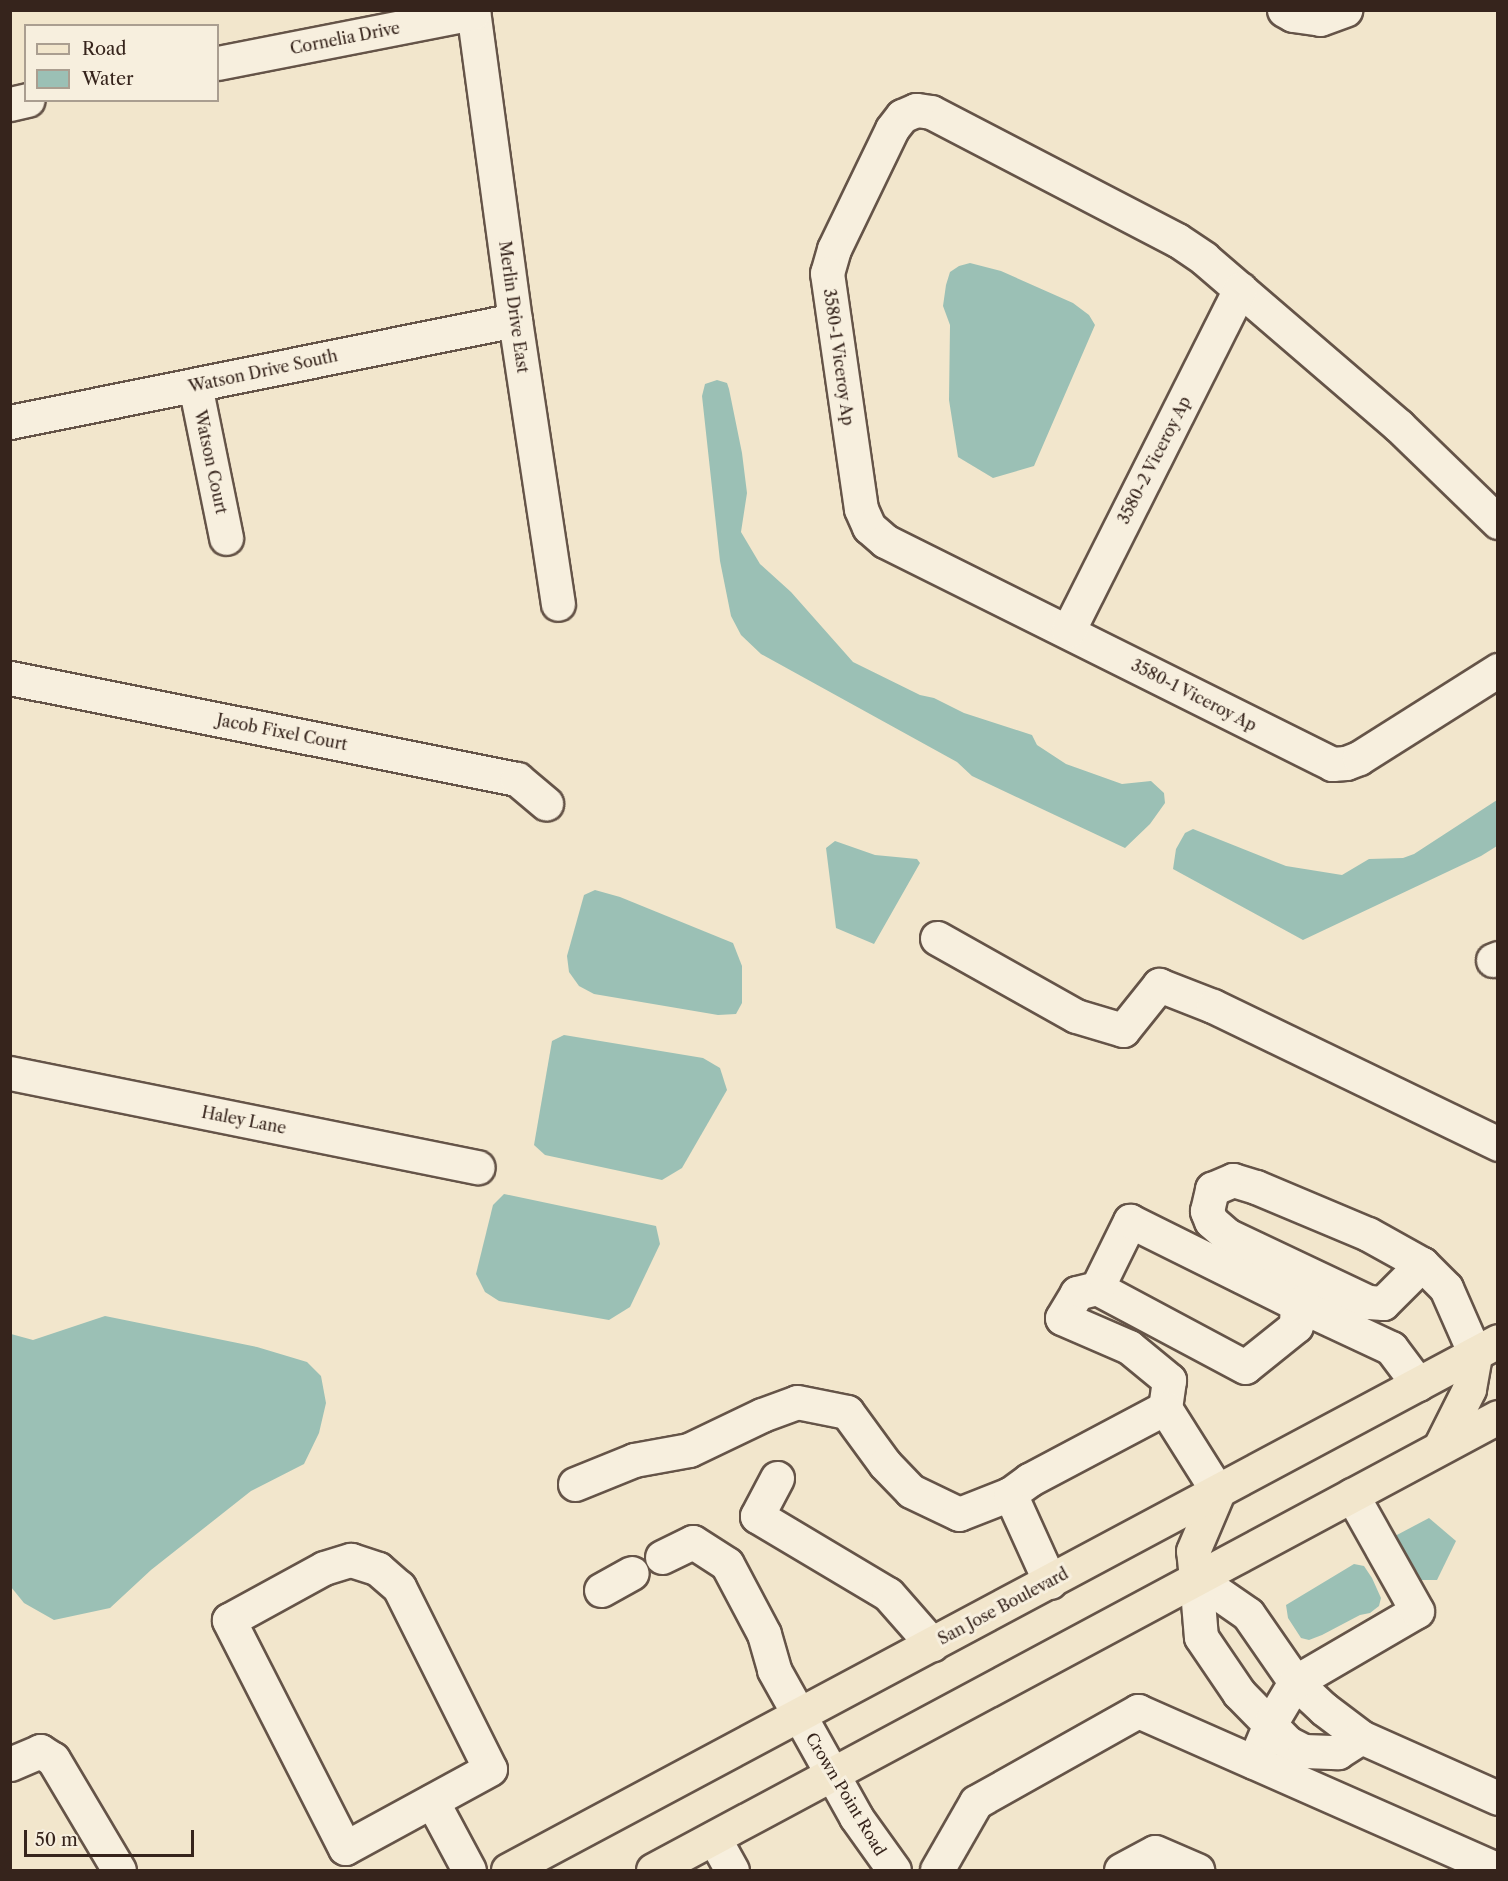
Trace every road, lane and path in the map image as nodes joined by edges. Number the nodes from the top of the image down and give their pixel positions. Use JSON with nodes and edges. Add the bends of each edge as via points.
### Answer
{"nodes":[{"id":1,"x":1345,"y":10,"type":"edge"},
{"id":2,"x":473,"y":12,"type":"edge"},
{"id":3,"x":1289,"y":13,"type":"edge"},
{"id":4,"x":219,"y":63,"type":"edge"},
{"id":5,"x":1240,"y":289,"type":"junction"},
{"id":6,"x":515,"y":320,"type":"junction"},
{"id":7,"x":195,"y":385,"type":"junction"},
{"id":8,"x":10,"y":422,"type":"edge"},
{"id":9,"x":1497,"y":522,"type":"edge"},
{"id":10,"x":226,"y":538,"type":"dead end"},
{"id":11,"x":558,"y":604,"type":"dead end"},
{"id":12,"x":1068,"y":632,"type":"junction"},
{"id":13,"x":1497,"y":670,"type":"edge"},
{"id":14,"x":10,"y":678,"type":"edge"},
{"id":15,"x":546,"y":803,"type":"dead end"},
{"id":16,"x":937,"y":938,"type":"dead end"},
{"id":17,"x":10,"y":1073,"type":"edge"},
{"id":18,"x":1497,"y":1144,"type":"edge"},
{"id":19,"x":478,"y":1167,"type":"dead end"},
{"id":20,"x":1422,"y":1264,"type":"junction"},
{"id":21,"x":1097,"y":1288,"type":"junction"},
{"id":22,"x":1297,"y":1304,"type":"junction"},
{"id":23,"x":1486,"y":1348,"type":"edge"},
{"id":24,"x":1418,"y":1384,"type":"junction"},
{"id":25,"x":1165,"y":1408,"type":"junction"},
{"id":26,"x":1497,"y":1417,"type":"edge"},
{"id":27,"x":1440,"y":1447,"type":"junction"},
{"id":28,"x":777,"y":1478,"type":"dead end"},
{"id":29,"x":575,"y":1484,"type":"dead end"},
{"id":30,"x":1218,"y":1491,"type":"junction"},
{"id":31,"x":1010,"y":1494,"type":"junction"},
{"id":32,"x":1352,"y":1495,"type":"junction"},
{"id":33,"x":662,"y":1557,"type":"dead end"},
{"id":34,"x":632,"y":1573,"type":"dead end"},
{"id":35,"x":1196,"y":1578,"type":"junction"},
{"id":36,"x":1050,"y":1582,"type":"junction"},
{"id":37,"x":601,"y":1590,"type":"dead end"},
{"id":38,"x":932,"y":1644,"type":"junction"},
{"id":39,"x":1295,"y":1682,"type":"junction"},
{"id":40,"x":799,"y":1716,"type":"junction"},
{"id":41,"x":1270,"y":1724,"type":"junction"},
{"id":42,"x":1360,"y":1737,"type":"junction"},
{"id":43,"x":1254,"y":1762,"type":"junction"},
{"id":44,"x":10,"y":1764,"type":"edge"},
{"id":45,"x":832,"y":1774,"type":"junction"},
{"id":46,"x":1497,"y":1798,"type":"edge"},
{"id":47,"x":432,"y":1801,"type":"junction"},
{"id":48,"x":714,"y":1838,"type":"junction"},
{"id":49,"x":119,"y":1870,"type":"edge"},
{"id":50,"x":469,"y":1870,"type":"edge"},
{"id":51,"x":508,"y":1870,"type":"edge"},
{"id":52,"x":653,"y":1870,"type":"edge"},
{"id":53,"x":732,"y":1870,"type":"edge"},
{"id":54,"x":894,"y":1870,"type":"edge"},
{"id":55,"x":938,"y":1870,"type":"edge"},
{"id":56,"x":1121,"y":1870,"type":"edge"},
{"id":57,"x":1197,"y":1870,"type":"edge"},
{"id":58,"x":1497,"y":1870,"type":"edge"}],
"edges":[{"from":1,"to":3,"type":"street","via":[[1320,19]]},
{"from":2,"to":4,"type":"street","name":"Cornelia Drive"},
{"from":2,"to":6,"type":"street","name":"Merlin Drive East"},
{"from":5,"to":9,"type":"street","name":"3580-1 Viceroy Ap","via":[[1399,426]]},
{"from":5,"to":12,"type":"street","name":"3580-2 Viceroy Ap"},
{"from":5,"to":12,"type":"street","name":"3580-1 Viceroy Ap","via":[[1177,240],[931,112],[916,110],[902,116],[892,129],[834,249],[827,273],[861,509],[868,527],[885,542]]},
{"from":6,"to":7,"type":"street","name":"Watson Drive South"},
{"from":6,"to":11,"type":"street","name":"Merlin Drive East"},
{"from":7,"to":8,"type":"street","name":"Watson Drive South"},
{"from":7,"to":10,"type":"street","name":"Watson Court"},
{"from":12,"to":13,"type":"street","name":"3580-1 Viceroy Ap","via":[[1332,764],[1359,758]]},
{"from":14,"to":15,"type":"street","name":"Jacob Fixel Court","via":[[517,779]]},
{"from":16,"to":18,"type":"street","via":[[1076,1016],[1123,1030],[1159,985],[1213,1006]]},
{"from":17,"to":19,"type":"street","name":"Haley Lane"},
{"from":20,"to":20,"type":"street","via":[[1368,1234],[1233,1180],[1212,1189],[1207,1211],[1211,1221],[1227,1235],[1368,1302],[1383,1304]]},
{"from":20,"to":23,"type":"street","via":[[1446,1288]]},
{"from":21,"to":22,"type":"street","via":[[1245,1367],[1296,1326]]},
{"from":21,"to":22,"type":"street","via":[[1130,1221]]},
{"from":21,"to":25,"type":"street","via":[[1077,1293],[1062,1318],[1130,1347],[1169,1380]]},
{"from":22,"to":24,"type":"street","via":[[1391,1348]]},
{"from":23,"to":24,"type":"main road","name":"San Jose Boulevard"},
{"from":23,"to":27,"type":"main road"},
{"from":24,"to":30,"type":"main road","name":"San Jose Boulevard"},
{"from":25,"to":30,"type":"street"},
{"from":25,"to":31,"type":"street","via":[[1029,1480]]},
{"from":26,"to":27,"type":"main road"},
{"from":27,"to":32,"type":"main road"},
{"from":28,"to":38,"type":"street","via":[[757,1516],[882,1589]]},
{"from":29,"to":31,"type":"street","via":[[634,1460],[689,1450],[797,1402],[847,1412],[885,1464],[911,1491],[959,1514]]},
{"from":30,"to":35,"type":"main road","via":[[1193,1551]]},
{"from":30,"to":36,"type":"main road","name":"San Jose Boulevard"},
{"from":31,"to":36,"type":"street"},
{"from":32,"to":35,"type":"main road"},
{"from":32,"to":39,"type":"street","via":[[1417,1611]]},
{"from":33,"to":40,"type":"street","name":"Crown Point Road","via":[[693,1542],[727,1564],[764,1634],[774,1670]]},
{"from":34,"to":37,"type":"street"},
{"from":35,"to":39,"type":"street","via":[[1248,1614]]},
{"from":35,"to":41,"type":"street","via":[[1201,1636],[1239,1694]]},
{"from":35,"to":45,"type":"main road"},
{"from":36,"to":38,"type":"main road","name":"San Jose Boulevard"},
{"from":38,"to":40,"type":"main road","name":"San Jose Boulevard"},
{"from":39,"to":41,"type":"street"},
{"from":39,"to":42,"type":"street"},
{"from":40,"to":45,"type":"street","name":"Crown Point Road"},
{"from":40,"to":51,"type":"main road","name":"San Jose Boulevard"},
{"from":41,"to":42,"type":"street","via":[[1288,1743],[1304,1751],[1338,1752]]},
{"from":41,"to":43,"type":"street"},
{"from":42,"to":46,"type":"street"},
{"from":43,"to":55,"type":"street","via":[[1138,1711],[976,1802]]},
{"from":43,"to":58,"type":"street"},
{"from":44,"to":49,"type":"street","via":[[40,1751],[53,1759]]},
{"from":45,"to":48,"type":"main road"},
{"from":45,"to":54,"type":"street","name":"Crown Point Road"},
{"from":47,"to":47,"type":"street","via":[[490,1769],[399,1587],[378,1569],[351,1560],[324,1568],[229,1620],[345,1848]]},
{"from":47,"to":50,"type":"street"},
{"from":48,"to":52,"type":"main road"},
{"from":48,"to":53,"type":"street"},
{"from":56,"to":57,"type":"street","via":[[1155,1852]]}]}
